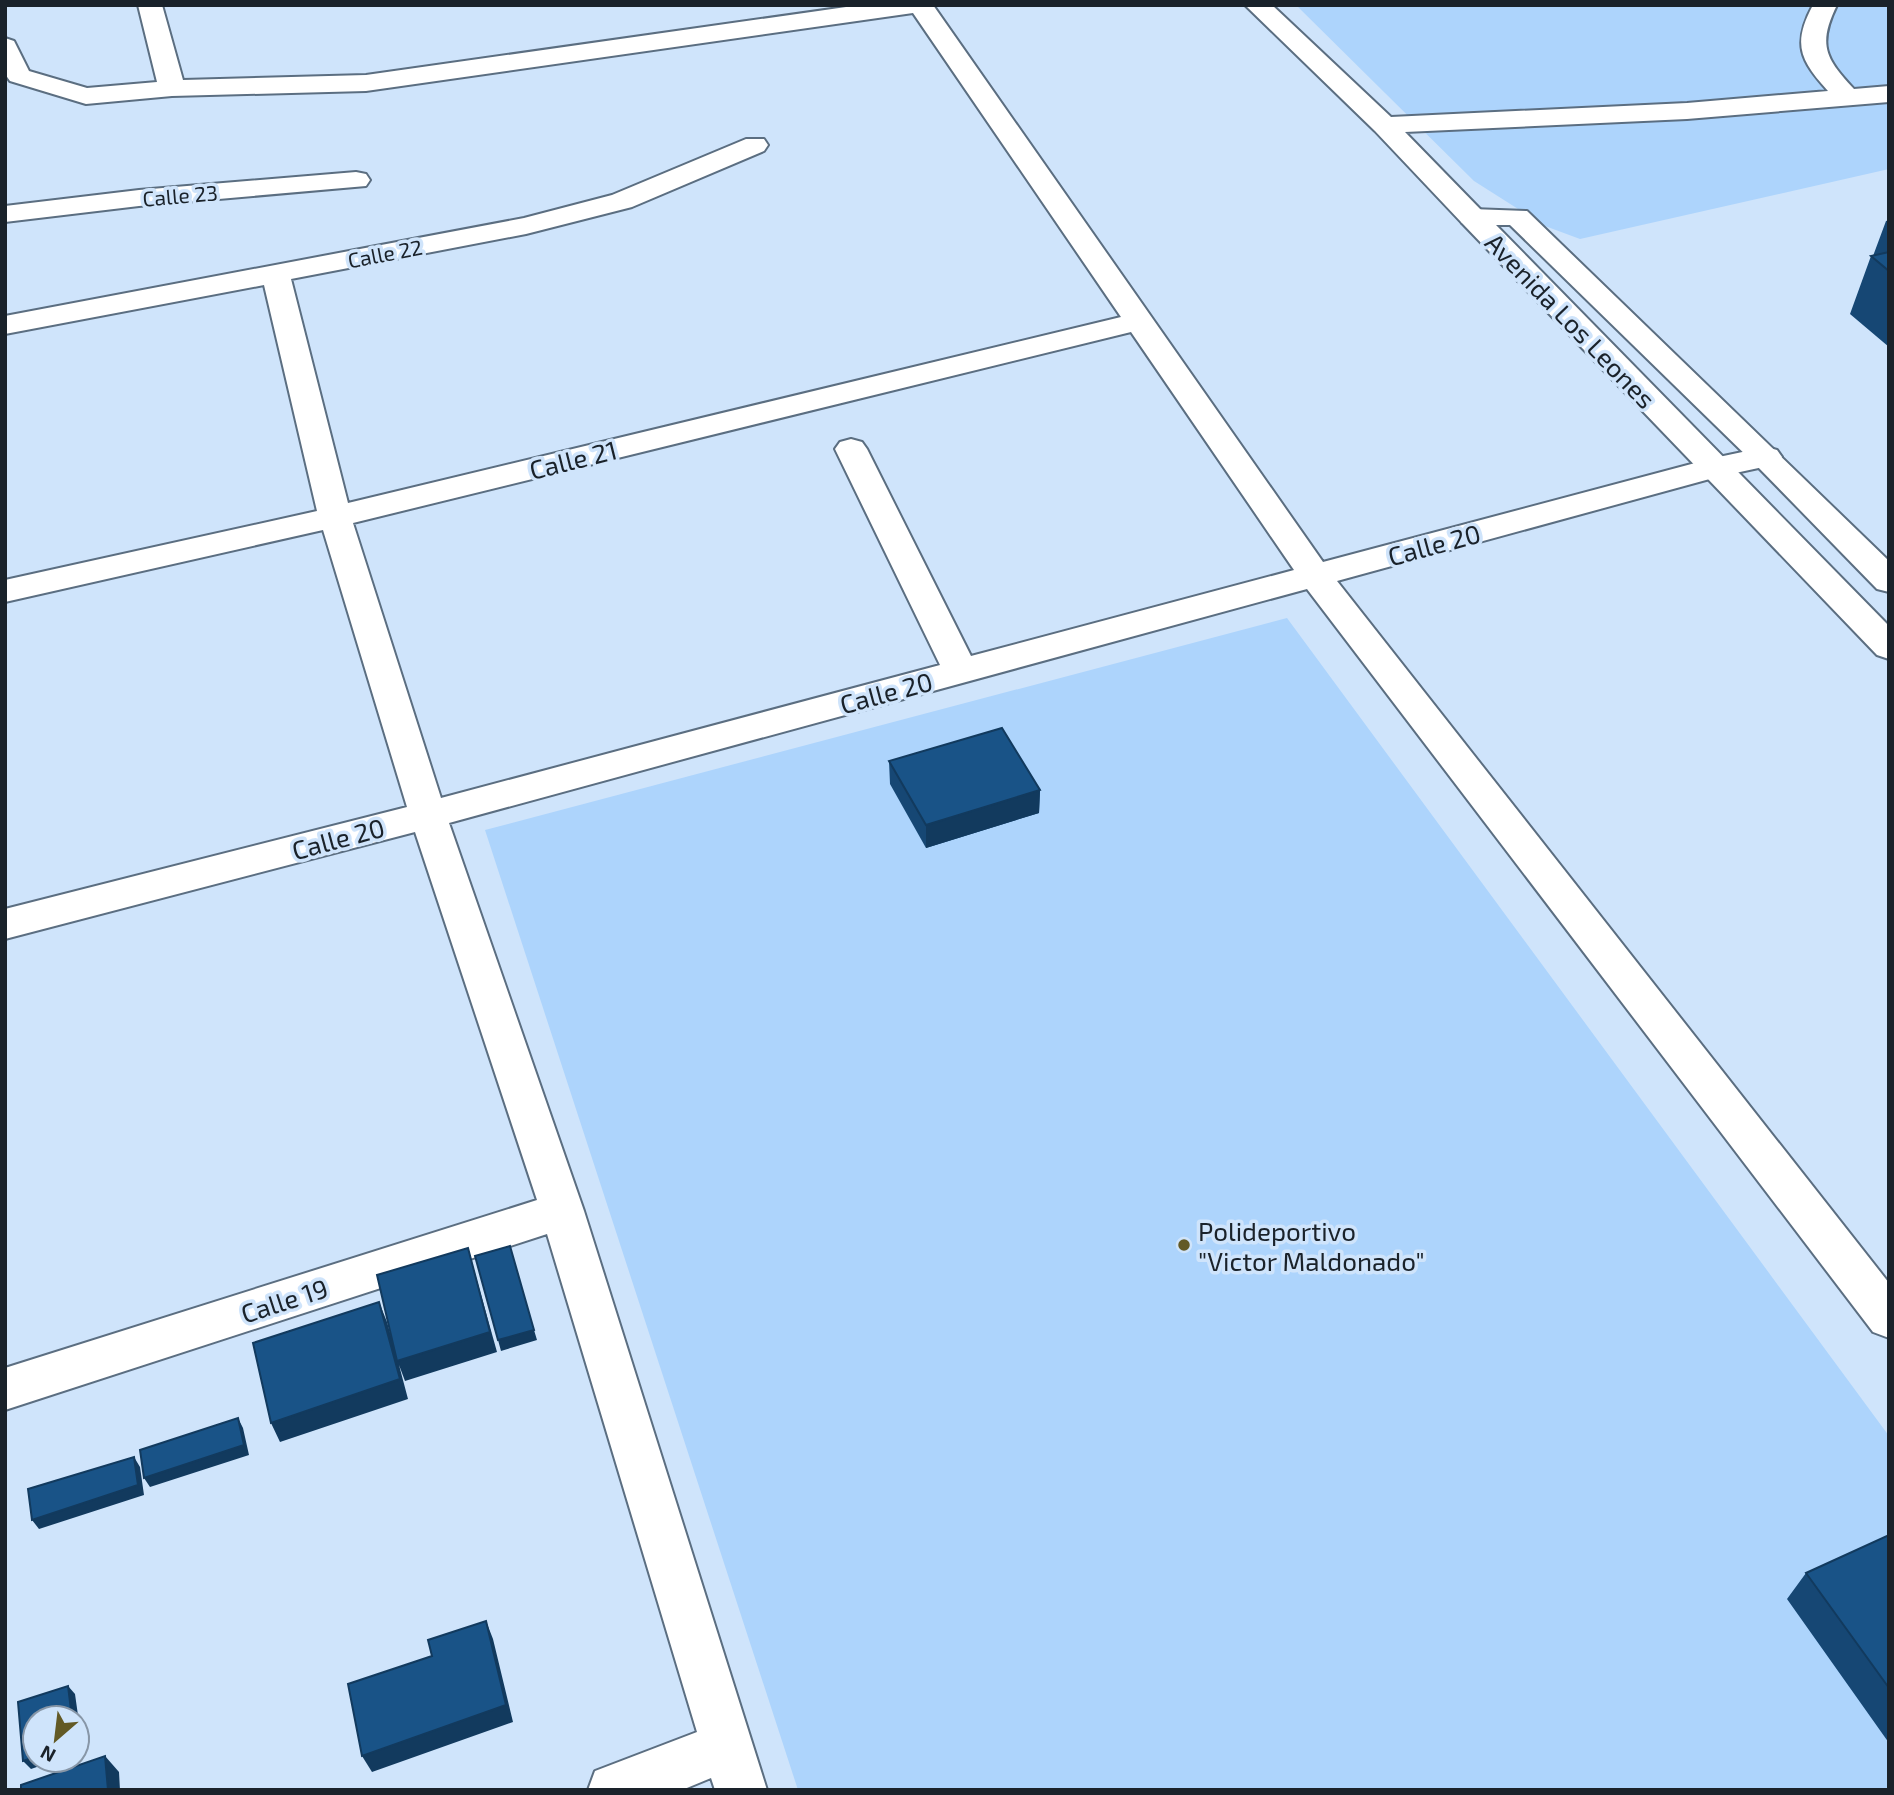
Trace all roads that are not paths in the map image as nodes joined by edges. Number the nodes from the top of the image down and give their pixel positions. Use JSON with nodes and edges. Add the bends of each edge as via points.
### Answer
{"nodes":[{"id":1,"x":150,"y":5,"type":"edge"},
{"id":2,"x":914,"y":5,"type":"edge"},
{"id":3,"x":920,"y":5,"type":"edge"},
{"id":4,"x":1257,"y":5,"type":"edge"},
{"id":5,"x":1825,"y":5,"type":"edge"},
{"id":6,"x":5,"y":46,"type":"edge"},
{"id":7,"x":172,"y":88,"type":"junction"},
{"id":8,"x":1889,"y":94,"type":"edge"},
{"id":9,"x":1849,"y":99,"type":"junction"},
{"id":10,"x":1384,"y":125,"type":"junction"},
{"id":11,"x":755,"y":145,"type":"dead end"},
{"id":12,"x":356,"y":180,"type":"dead end"},
{"id":13,"x":5,"y":214,"type":"edge"},
{"id":14,"x":1472,"y":217,"type":"junction"},
{"id":15,"x":276,"y":276,"type":"junction"},
{"id":16,"x":1139,"y":321,"type":"junction"},
{"id":17,"x":5,"y":325,"type":"edge"},
{"id":18,"x":851,"y":449,"type":"dead end"},
{"id":19,"x":1766,"y":457,"type":"junction"},
{"id":20,"x":1714,"y":468,"type":"junction"},
{"id":21,"x":335,"y":517,"type":"junction"},
{"id":22,"x":1316,"y":577,"type":"junction"},
{"id":23,"x":1889,"y":580,"type":"edge"},
{"id":24,"x":5,"y":591,"type":"edge"},
{"id":25,"x":1889,"y":647,"type":"edge"},
{"id":26,"x":961,"y":672,"type":"junction"},
{"id":27,"x":428,"y":815,"type":"junction"},
{"id":28,"x":5,"y":924,"type":"edge"},
{"id":29,"x":562,"y":1211,"type":"junction"},
{"id":30,"x":1887,"y":1312,"type":"edge"},
{"id":31,"x":5,"y":1389,"type":"edge"},
{"id":32,"x":734,"y":1768,"type":"edge"},
{"id":33,"x":614,"y":1790,"type":"edge"}],
"edges":[{"from":1,"to":7,"type":"street"},
{"from":2,"to":7,"type":"street","via":[[366,83]]},
{"from":3,"to":16,"type":"street"},
{"from":4,"to":10,"type":"street"},
{"from":5,"to":9,"type":"street","via":[[1810,37],[1813,59]]},
{"from":6,"to":7,"type":"street","via":[[19,76],[86,96]]},
{"from":8,"to":9,"type":"street"},
{"from":9,"to":10,"type":"street"},
{"from":10,"to":14,"type":"street"},
{"from":11,"to":15,"type":"street","name":"Calle 22","via":[[622,201],[526,226]]},
{"from":12,"to":13,"type":"street","name":"Calle 23"},
{"from":14,"to":19,"type":"street","name":"Avenida Los Leones","via":[[1517,217]]},
{"from":14,"to":20,"type":"street","name":"Avenida Los Leones"},
{"from":15,"to":17,"type":"street","name":"Calle 22"},
{"from":15,"to":21,"type":"street"},
{"from":16,"to":21,"type":"street","name":"Calle 21"},
{"from":16,"to":22,"type":"street"},
{"from":18,"to":26,"type":"street"},
{"from":19,"to":20,"type":"street","name":"Calle 20"},
{"from":19,"to":23,"type":"street","name":"Avenida Los Leones"},
{"from":20,"to":22,"type":"street","name":"Calle 20"},
{"from":20,"to":25,"type":"street","name":"Avenida Los Leones"},
{"from":21,"to":24,"type":"street","name":"Calle 21"},
{"from":21,"to":27,"type":"street"},
{"from":22,"to":26,"type":"street","name":"Calle 20"},
{"from":22,"to":30,"type":"street"},
{"from":26,"to":27,"type":"street","name":"Calle 20"},
{"from":27,"to":28,"type":"street","name":"Calle 20"},
{"from":27,"to":29,"type":"street"},
{"from":29,"to":31,"type":"street","name":"Calle 19"},
{"from":29,"to":32,"type":"street"},
{"from":32,"to":33,"type":"street"}]}
